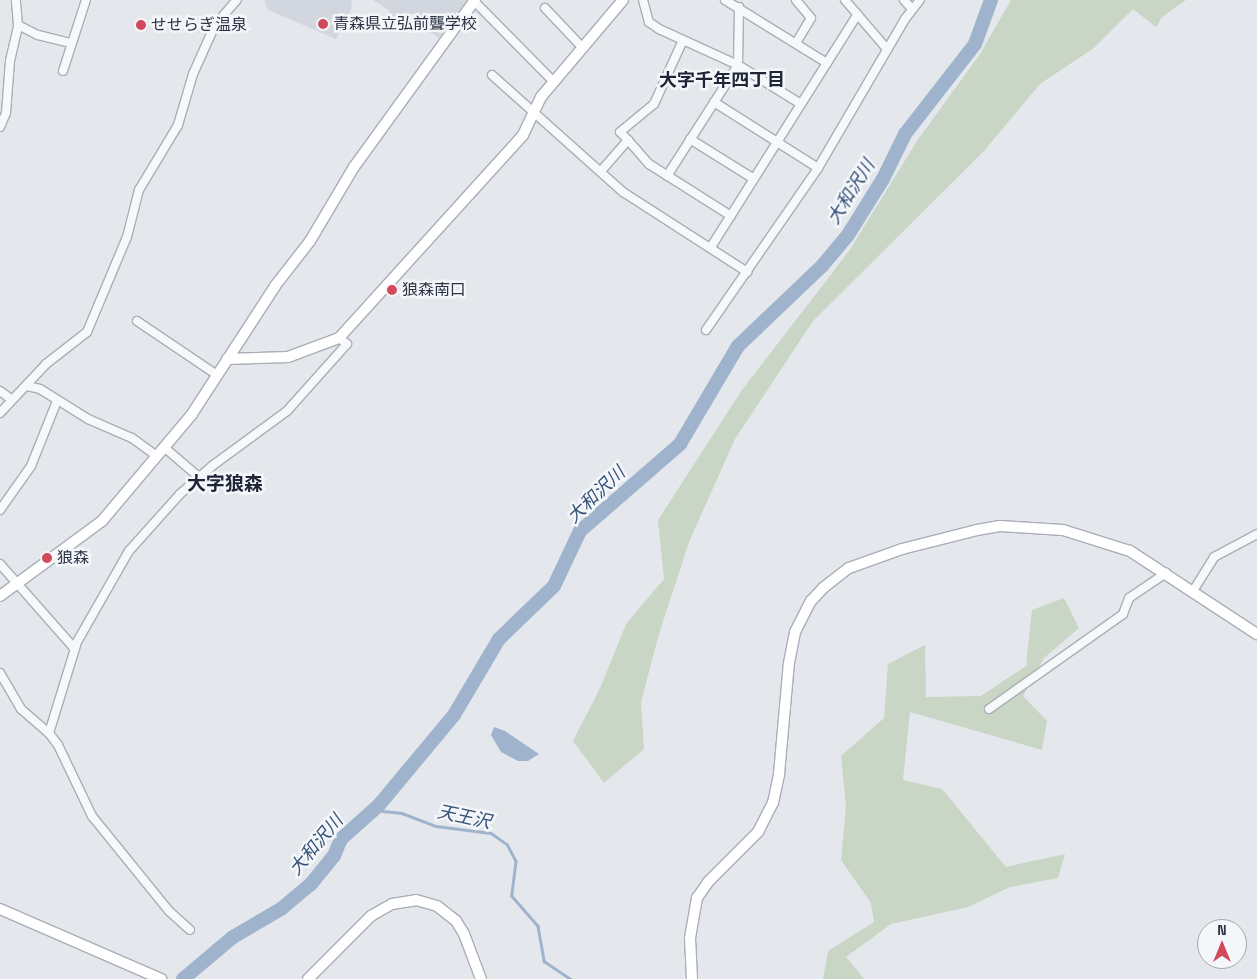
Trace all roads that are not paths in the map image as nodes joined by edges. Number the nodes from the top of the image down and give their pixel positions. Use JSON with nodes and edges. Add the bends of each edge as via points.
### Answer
{"nodes":[{"id":1,"x":16,"y":0,"type":"edge"},
{"id":2,"x":86,"y":0,"type":"edge"},
{"id":3,"x":237,"y":0,"type":"edge"},
{"id":4,"x":474,"y":0,"type":"edge"},
{"id":5,"x":623,"y":0,"type":"edge"},
{"id":6,"x":643,"y":0,"type":"edge"},
{"id":7,"x":725,"y":0,"type":"edge"},
{"id":8,"x":796,"y":0,"type":"edge"},
{"id":9,"x":845,"y":0,"type":"edge"},
{"id":10,"x":904,"y":0,"type":"edge"},
{"id":11,"x":920,"y":0,"type":"edge"},
{"id":12,"x":740,"y":7,"type":"junction"},
{"id":13,"x":545,"y":8,"type":"dead end"},
{"id":14,"x":912,"y":9,"type":"junction"},
{"id":15,"x":858,"y":14,"type":"junction"},
{"id":16,"x":18,"y":25,"type":"junction"},
{"id":17,"x":683,"y":40,"type":"junction"},
{"id":18,"x":70,"y":43,"type":"junction"},
{"id":19,"x":796,"y":43,"type":"junction"},
{"id":20,"x":582,"y":48,"type":"junction"},
{"id":21,"x":887,"y":49,"type":"junction"},
{"id":22,"x":827,"y":62,"type":"junction"},
{"id":23,"x":738,"y":65,"type":"junction"},
{"id":24,"x":63,"y":71,"type":"dead end"},
{"id":25,"x":492,"y":75,"type":"dead end"},
{"id":26,"x":554,"y":82,"type":"junction"},
{"id":27,"x":714,"y":102,"type":"junction"},
{"id":28,"x":801,"y":104,"type":"junction"},
{"id":29,"x":532,"y":110,"type":"junction"},
{"id":30,"x":0,"y":127,"type":"edge"},
{"id":31,"x":690,"y":139,"type":"junction"},
{"id":32,"x":628,"y":140,"type":"junction"},
{"id":33,"x":777,"y":142,"type":"junction"},
{"id":34,"x":818,"y":168,"type":"junction"},
{"id":35,"x":601,"y":172,"type":"junction"},
{"id":36,"x":667,"y":176,"type":"junction"},
{"id":37,"x":754,"y":179,"type":"junction"},
{"id":38,"x":731,"y":216,"type":"junction"},
{"id":39,"x":711,"y":247,"type":"junction"},
{"id":40,"x":747,"y":272,"type":"junction"},
{"id":41,"x":137,"y":321,"type":"dead end"},
{"id":42,"x":706,"y":330,"type":"dead end"},
{"id":43,"x":339,"y":338,"type":"junction"},
{"id":44,"x":227,"y":359,"type":"junction"},
{"id":45,"x":217,"y":375,"type":"junction"},
{"id":46,"x":28,"y":386,"type":"junction"},
{"id":47,"x":0,"y":391,"type":"edge"},
{"id":48,"x":11,"y":399,"type":"junction"},
{"id":49,"x":56,"y":401,"type":"junction"},
{"id":50,"x":0,"y":413,"type":"edge"},
{"id":51,"x":164,"y":448,"type":"junction"},
{"id":52,"x":157,"y":456,"type":"junction"},
{"id":53,"x":199,"y":478,"type":"junction"},
{"id":54,"x":0,"y":510,"type":"edge"},
{"id":55,"x":1257,"y":534,"type":"edge"},
{"id":56,"x":0,"y":564,"type":"edge"},
{"id":57,"x":1166,"y":573,"type":"junction"},
{"id":58,"x":17,"y":584,"type":"junction"},
{"id":59,"x":1193,"y":591,"type":"junction"},
{"id":60,"x":0,"y":596,"type":"edge"},
{"id":61,"x":1257,"y":634,"type":"edge"},
{"id":62,"x":75,"y":649,"type":"junction"},
{"id":63,"x":0,"y":673,"type":"edge"},
{"id":64,"x":989,"y":709,"type":"dead end"},
{"id":65,"x":50,"y":733,"type":"junction"},
{"id":66,"x":0,"y":909,"type":"edge"},
{"id":67,"x":190,"y":930,"type":"dead end"},
{"id":68,"x":161,"y":979,"type":"edge"},
{"id":69,"x":308,"y":979,"type":"edge"},
{"id":70,"x":481,"y":979,"type":"edge"},
{"id":71,"x":692,"y":979,"type":"edge"}],
"edges":[{"from":1,"to":16,"type":"street"},
{"from":2,"to":18,"type":"street"},
{"from":3,"to":46,"type":"street","via":[[215,25],[193,74],[178,125],[139,190],[127,237],[87,332],[46,364]]},
{"from":4,"to":26,"type":"street"},
{"from":4,"to":44,"type":"street","via":[[354,167],[310,241]]},
{"from":5,"to":20,"type":"street"},
{"from":6,"to":17,"type":"street","via":[[649,22]]},
{"from":7,"to":12,"type":"street"},
{"from":8,"to":19,"type":"street","via":[[811,18]]},
{"from":9,"to":15,"type":"street"},
{"from":10,"to":14,"type":"street"},
{"from":11,"to":14,"type":"street"},
{"from":12,"to":19,"type":"street"},
{"from":12,"to":23,"type":"street"},
{"from":13,"to":20,"type":"street"},
{"from":14,"to":21,"type":"street"},
{"from":15,"to":21,"type":"street"},
{"from":15,"to":22,"type":"street"},
{"from":16,"to":18,"type":"street","via":[[38,35]]},
{"from":16,"to":30,"type":"street","via":[[10,61],[6,113]]},
{"from":17,"to":23,"type":"street"},
{"from":17,"to":32,"type":"street","via":[[654,104],[620,132]]},
{"from":18,"to":24,"type":"street"},
{"from":19,"to":22,"type":"street"},
{"from":20,"to":26,"type":"street"},
{"from":21,"to":34,"type":"street"},
{"from":22,"to":28,"type":"street"},
{"from":23,"to":27,"type":"street"},
{"from":23,"to":28,"type":"street"},
{"from":25,"to":29,"type":"street"},
{"from":26,"to":29,"type":"street"},
{"from":27,"to":31,"type":"street"},
{"from":27,"to":33,"type":"street"},
{"from":28,"to":33,"type":"street"},
{"from":29,"to":35,"type":"street"},
{"from":29,"to":43,"type":"street","via":[[523,135]]},
{"from":31,"to":36,"type":"street"},
{"from":31,"to":37,"type":"street"},
{"from":32,"to":35,"type":"street"},
{"from":32,"to":36,"type":"street","via":[[649,164]]},
{"from":33,"to":34,"type":"street"},
{"from":33,"to":37,"type":"street"},
{"from":34,"to":40,"type":"street"},
{"from":35,"to":39,"type":"street","via":[[623,192]]},
{"from":36,"to":38,"type":"street"},
{"from":37,"to":38,"type":"street"},
{"from":38,"to":39,"type":"street"},
{"from":39,"to":40,"type":"street"},
{"from":40,"to":42,"type":"street"},
{"from":41,"to":45,"type":"street"},
{"from":43,"to":44,"type":"street","via":[[288,357]]},
{"from":43,"to":53,"type":"street","via":[[347,344],[287,411]]},
{"from":44,"to":45,"type":"street"},
{"from":45,"to":51,"type":"street"},
{"from":46,"to":48,"type":"street"},
{"from":46,"to":49,"type":"street"},
{"from":47,"to":48,"type":"street"},
{"from":48,"to":50,"type":"street"},
{"from":49,"to":52,"type":"street","via":[[132,438]]},
{"from":49,"to":54,"type":"street","via":[[31,466]]},
{"from":51,"to":52,"type":"street"},
{"from":51,"to":53,"type":"street"},
{"from":52,"to":58,"type":"street","via":[[102,521]]},
{"from":53,"to":62,"type":"street","via":[[129,551]]},
{"from":55,"to":59,"type":"street","via":[[1214,557]]},
{"from":56,"to":58,"type":"street"},
{"from":57,"to":59,"type":"street"},
{"from":57,"to":64,"type":"street","via":[[1129,598],[1123,614]]},
{"from":57,"to":71,"type":"street","via":[[1130,551],[1083,534],[1000,526],[954,535],[871,559],[849,568],[823,588],[801,619],[792,647],[779,774],[772,803],[746,846],[708,882],[697,898],[690,938]]},
{"from":58,"to":60,"type":"street"},
{"from":58,"to":62,"type":"street"},
{"from":59,"to":61,"type":"street"},
{"from":62,"to":65,"type":"street"},
{"from":63,"to":65,"type":"street","via":[[21,709]]},
{"from":65,"to":67,"type":"street","via":[[67,760],[92,816],[169,911]]},
{"from":66,"to":68,"type":"street"},
{"from":69,"to":70,"type":"street","via":[[372,916],[392,904],[416,900],[437,906],[456,921]]}]}
